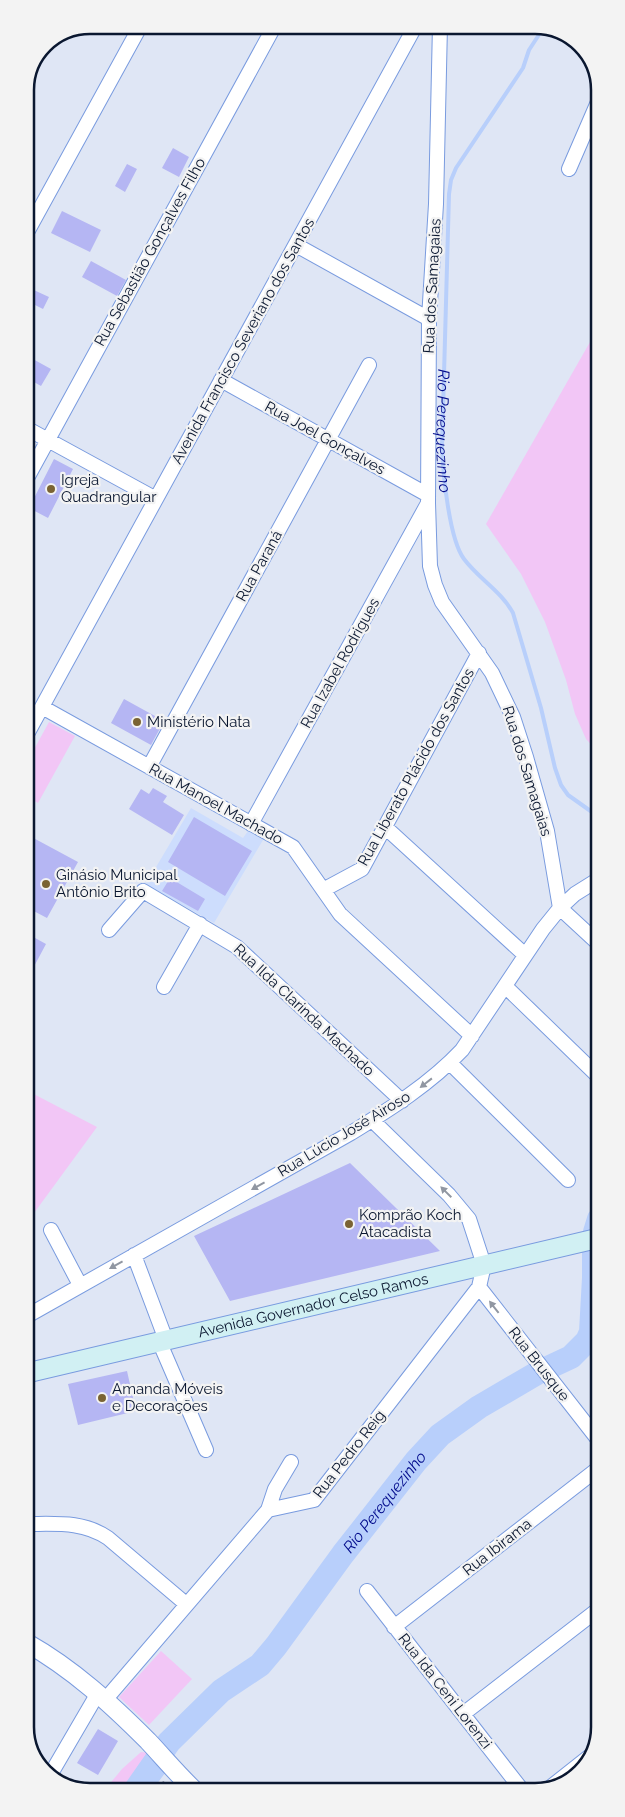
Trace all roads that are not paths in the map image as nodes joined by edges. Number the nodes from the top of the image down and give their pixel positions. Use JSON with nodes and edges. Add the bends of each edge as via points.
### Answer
{"nodes":[{"id":1,"x":136,"y":34,"type":"edge"},
{"id":2,"x":270,"y":34,"type":"edge"},
{"id":3,"x":411,"y":34,"type":"edge"},
{"id":4,"x":440,"y":34,"type":"edge"},
{"id":5,"x":591,"y":118,"type":"edge"},
{"id":6,"x":569,"y":169,"type":"dead end"},
{"id":7,"x":34,"y":220,"type":"edge"},
{"id":8,"x":296,"y":245,"type":"junction"},
{"id":9,"x":429,"y":319,"type":"junction"},
{"id":10,"x":369,"y":365,"type":"dead end"},
{"id":11,"x":221,"y":380,"type":"junction"},
{"id":12,"x":34,"y":433,"type":"edge"},
{"id":13,"x":47,"y":440,"type":"junction"},
{"id":14,"x":328,"y":440,"type":"junction"},
{"id":15,"x":34,"y":465,"type":"edge"},
{"id":16,"x":156,"y":499,"type":"junction"},
{"id":17,"x":428,"y":499,"type":"junction"},
{"id":18,"x":479,"y":653,"type":"junction"},
{"id":19,"x":42,"y":707,"type":"junction"},
{"id":20,"x":34,"y":722,"type":"edge"},
{"id":21,"x":149,"y":767,"type":"junction"},
{"id":22,"x":251,"y":824,"type":"junction"},
{"id":23,"x":385,"y":827,"type":"junction"},
{"id":24,"x":591,"y":884,"type":"edge"},
{"id":25,"x":323,"y":890,"type":"junction"},
{"id":26,"x":560,"y":908,"type":"junction"},
{"id":27,"x":200,"y":924,"type":"junction"},
{"id":28,"x":109,"y":930,"type":"dead end"},
{"id":29,"x":591,"y":937,"type":"edge"},
{"id":30,"x":525,"y":955,"type":"junction"},
{"id":31,"x":506,"y":987,"type":"junction"},
{"id":32,"x":164,"y":988,"type":"dead end"},
{"id":33,"x":472,"y":1036,"type":"junction"},
{"id":34,"x":450,"y":1063,"type":"junction"},
{"id":35,"x":591,"y":1069,"type":"edge"},
{"id":36,"x":402,"y":1101,"type":"junction"},
{"id":37,"x":372,"y":1120,"type":"junction"},
{"id":38,"x":568,"y":1180,"type":"dead end"},
{"id":39,"x":50,"y":1230,"type":"dead end"},
{"id":40,"x":591,"y":1240,"type":"edge"},
{"id":41,"x":134,"y":1255,"type":"junction"},
{"id":42,"x":484,"y":1264,"type":"junction"},
{"id":43,"x":80,"y":1285,"type":"junction"},
{"id":44,"x":479,"y":1287,"type":"junction"},
{"id":45,"x":34,"y":1312,"type":"edge"},
{"id":46,"x":163,"y":1341,"type":"junction"},
{"id":47,"x":34,"y":1371,"type":"edge"},
{"id":48,"x":591,"y":1431,"type":"edge"},
{"id":49,"x":206,"y":1450,"type":"dead end"},
{"id":50,"x":291,"y":1462,"type":"dead end"},
{"id":51,"x":591,"y":1474,"type":"edge"},
{"id":52,"x":268,"y":1510,"type":"junction"},
{"id":53,"x":34,"y":1524,"type":"edge"},
{"id":54,"x":367,"y":1592,"type":"dead end"},
{"id":55,"x":186,"y":1604,"type":"junction"},
{"id":56,"x":591,"y":1615,"type":"edge"},
{"id":57,"x":394,"y":1627,"type":"junction"},
{"id":58,"x":34,"y":1648,"type":"edge"},
{"id":59,"x":102,"y":1696,"type":"junction"},
{"id":60,"x":463,"y":1714,"type":"junction"},
{"id":61,"x":54,"y":1770,"type":"edge"},
{"id":62,"x":187,"y":1783,"type":"edge"},
{"id":63,"x":517,"y":1783,"type":"edge"}],
"edges":[{"from":1,"to":7,"type":"street"},
{"from":2,"to":13,"type":"street","name":"Rua Sebastião Gonçalves Filho"},
{"from":3,"to":8,"type":"street","name":"Avenida Francisco Severiano dos Santos"},
{"from":4,"to":9,"type":"street","name":"Rua dos Samagaias","via":[[436,211]]},
{"from":5,"to":6,"type":"street"},
{"from":8,"to":9,"type":"street"},
{"from":8,"to":11,"type":"street","name":"Avenida Francisco Severiano dos Santos"},
{"from":9,"to":17,"type":"street","name":"Rua dos Samagaias"},
{"from":10,"to":14,"type":"street","name":"Rua Paraná"},
{"from":11,"to":14,"type":"street","name":"Rua Joel Gonçalves"},
{"from":11,"to":16,"type":"street","name":"Avenida Francisco Severiano dos Santos"},
{"from":12,"to":13,"type":"street"},
{"from":13,"to":15,"type":"street","name":"Rua Sebastião Gonçalves Filho"},
{"from":13,"to":16,"type":"street"},
{"from":14,"to":17,"type":"street","name":"Rua Joel Gonçalves"},
{"from":14,"to":21,"type":"street","name":"Rua Paraná"},
{"from":16,"to":19,"type":"street","name":"Avenida Francisco Severiano dos Santos"},
{"from":17,"to":18,"type":"street","name":"Rua dos Samagaias","via":[[429,551],[435,585],[447,609]]},
{"from":17,"to":22,"type":"street","name":"Rua Izabel Rodrigues"},
{"from":18,"to":23,"type":"street","name":"Rua Liberato Plácido dos Santos"},
{"from":18,"to":26,"type":"street","name":"Rua dos Samagaias","via":[[503,693],[526,757],[547,831]]},
{"from":19,"to":20,"type":"street","name":"Avenida Francisco Severiano dos Santos"},
{"from":19,"to":21,"type":"street","name":"Rua Manoel Machado"},
{"from":21,"to":22,"type":"street","name":"Rua Manoel Machado"},
{"from":22,"to":25,"type":"street","name":"Rua Manoel Machado","via":[[293,847]]},
{"from":23,"to":25,"type":"street","name":"Rua Liberato Plácido dos Santos","via":[[362,870]]},
{"from":23,"to":30,"type":"street"},
{"from":24,"to":26,"type":"street","name":"Rua Lúcio José Airoso"},
{"from":25,"to":33,"type":"street","name":"Rua Manoel Machado","via":[[340,914]]},
{"from":26,"to":29,"type":"street"},
{"from":26,"to":30,"type":"street","name":"Rua Lúcio José Airoso"},
{"from":27,"to":28,"type":"street","name":"Rua Ilda Clarinda Machado","via":[[143,891]]},
{"from":27,"to":32,"type":"street"},
{"from":27,"to":36,"type":"street","name":"Rua Ilda Clarinda Machado","via":[[237,947]]},
{"from":30,"to":31,"type":"street","name":"Rua Lúcio José Airoso"},
{"from":31,"to":33,"type":"street","name":"Rua Lúcio José Airoso"},
{"from":31,"to":35,"type":"street"},
{"from":33,"to":34,"type":"street","name":"Rua Lúcio José Airoso"},
{"from":34,"to":36,"type":"street","name":"Rua Lúcio José Airoso","one_way":true},
{"from":34,"to":38,"type":"street"},
{"from":36,"to":37,"type":"street","name":"Rua Lúcio José Airoso"},
{"from":37,"to":41,"type":"street","name":"Rua Lúcio José Airoso","one_way":true},
{"from":42,"to":37,"type":"street","one_way":true,"via":[[469,1218]]},
{"from":39,"to":43,"type":"street"},
{"from":40,"to":42,"type":"main road","name":"Avenida Governador Celso Ramos"},
{"from":41,"to":43,"type":"street","name":"Rua Lúcio José Airoso","one_way":true},
{"from":41,"to":46,"type":"street"},
{"from":42,"to":44,"type":"street","name":"Rua Pedro Reig"},
{"from":42,"to":46,"type":"main road","name":"Avenida Governador Celso Ramos"},
{"from":43,"to":45,"type":"street","name":"Rua Lúcio José Airoso"},
{"from":48,"to":44,"type":"street","name":"Rua Brusque","one_way":true},
{"from":44,"to":52,"type":"street","name":"Rua Pedro Reig","via":[[314,1500]]},
{"from":46,"to":47,"type":"main road","name":"Avenida Governador Celso Ramos"},
{"from":46,"to":49,"type":"street"},
{"from":50,"to":52,"type":"street","via":[[275,1489]]},
{"from":51,"to":57,"type":"street","name":"Rua Ibirama"},
{"from":52,"to":55,"type":"street"},
{"from":53,"to":55,"type":"street","via":[[76,1525],[98,1531]]},
{"from":54,"to":57,"type":"street","name":"Rua Ida Ceni Lorenzi"},
{"from":55,"to":59,"type":"street"},
{"from":56,"to":60,"type":"street"},
{"from":57,"to":60,"type":"street","name":"Rua Ida Ceni Lorenzi"},
{"from":58,"to":59,"type":"street"},
{"from":59,"to":61,"type":"street"},
{"from":59,"to":62,"type":"street"},
{"from":60,"to":63,"type":"street","name":"Rua Ida Ceni Lorenzi"}]}
